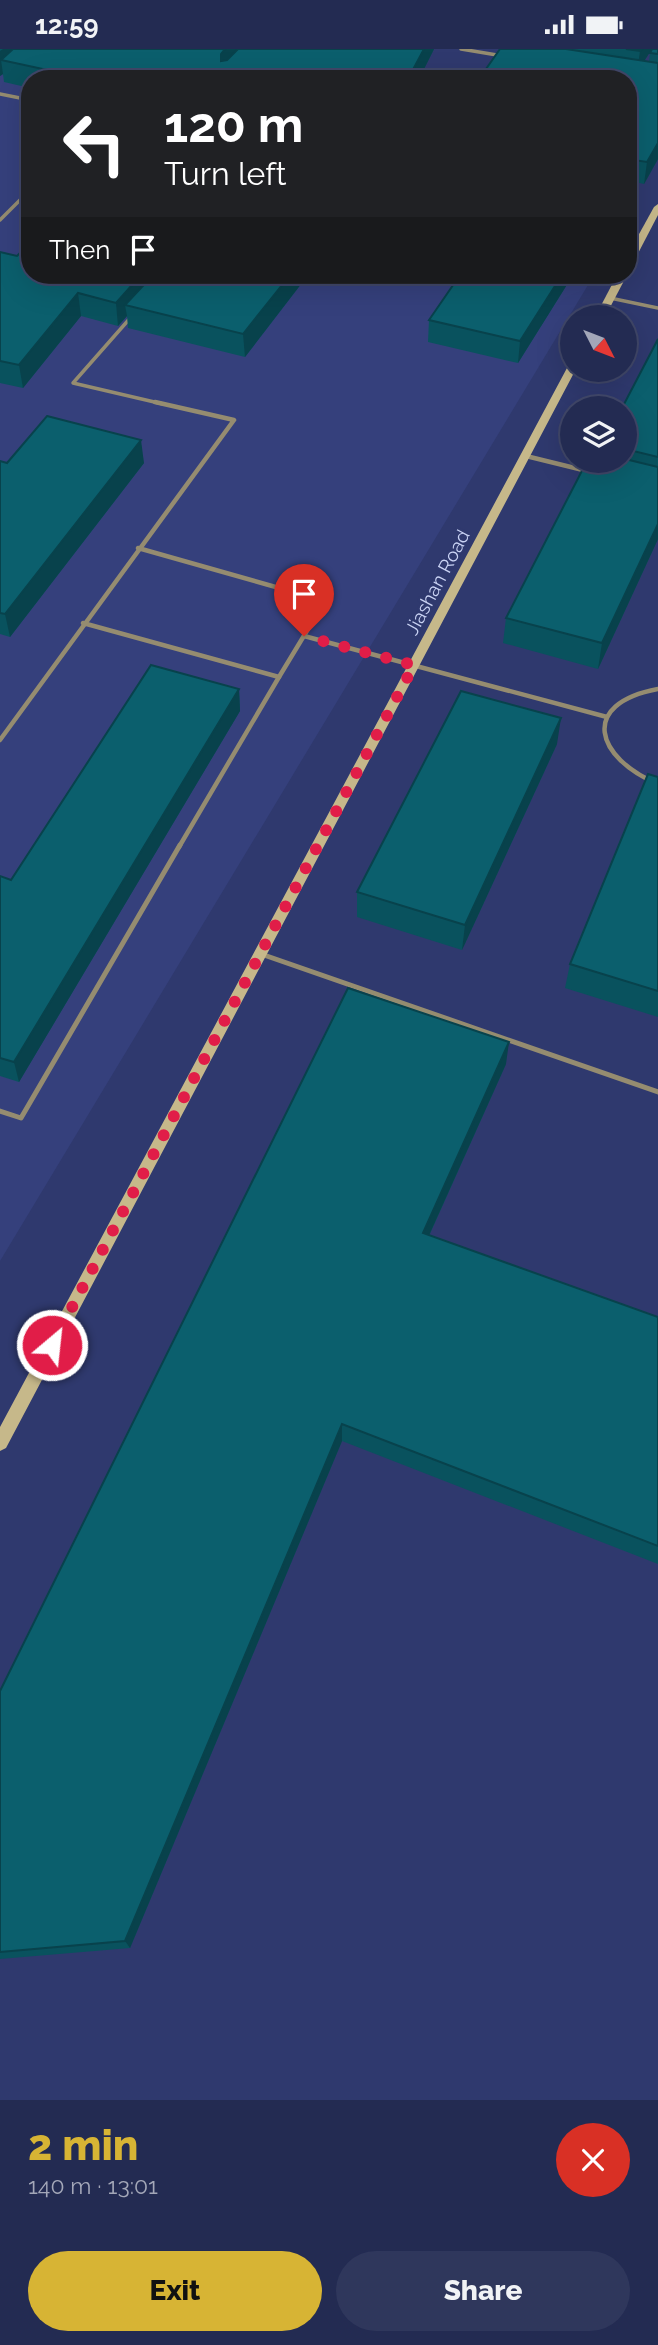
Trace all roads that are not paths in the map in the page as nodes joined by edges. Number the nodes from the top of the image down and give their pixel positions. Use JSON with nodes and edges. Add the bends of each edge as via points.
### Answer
{"nodes":[{"id":1,"x":461,"y":49,"type":"edge"},
{"id":2,"x":516,"y":58,"type":"edge"},
{"id":3,"x":0,"y":94,"type":"edge"},
{"id":4,"x":21,"y":98,"type":"edge"},
{"id":5,"x":21,"y":199,"type":"edge"},
{"id":6,"x":658,"y":207,"type":"edge"},
{"id":7,"x":0,"y":220,"type":"edge"},
{"id":8,"x":637,"y":246,"type":"edge"},
{"id":9,"x":617,"y":284,"type":"edge"},
{"id":10,"x":610,"y":298,"type":"junction"},
{"id":11,"x":606,"y":305,"type":"edge"},
{"id":12,"x":658,"y":308,"type":"edge"},
{"id":13,"x":137,"y":310,"type":"edge"},
{"id":14,"x":565,"y":382,"type":"edge"},
{"id":15,"x":526,"y":456,"type":"junction"},
{"id":16,"x":560,"y":465,"type":"edge"},
{"id":17,"x":138,"y":548,"type":"junction"},
{"id":18,"x":83,"y":623,"type":"junction"},
{"id":19,"x":304,"y":636,"type":"junction"},
{"id":20,"x":414,"y":665,"type":"junction"},
{"id":21,"x":279,"y":677,"type":"junction"},
{"id":22,"x":658,"y":689,"type":"edge"},
{"id":23,"x":607,"y":717,"type":"junction"},
{"id":24,"x":0,"y":740,"type":"edge"},
{"id":25,"x":658,"y":784,"type":"edge"},
{"id":26,"x":261,"y":954,"type":"junction"},
{"id":27,"x":658,"y":1092,"type":"edge"},
{"id":28,"x":0,"y":1111,"type":"edge"},
{"id":29,"x":0,"y":1443,"type":"edge"}],
"edges":[{"from":1,"to":2,"type":"lane"},
{"from":3,"to":4,"type":"lane"},
{"from":5,"to":7,"type":"lane"},
{"from":6,"to":8,"type":"street"},
{"from":9,"to":10,"type":"street"},
{"from":10,"to":11,"type":"street"},
{"from":10,"to":12,"type":"lane"},
{"from":13,"to":17,"type":"lane","via":[[73,383],[234,420]]},
{"from":14,"to":15,"type":"street","name":"Jiashan Road"},
{"from":15,"to":16,"type":"lane"},
{"from":15,"to":20,"type":"street","name":"Jiashan Road"},
{"from":17,"to":18,"type":"lane"},
{"from":17,"to":19,"type":"lane","via":[[325,601]]},
{"from":18,"to":21,"type":"lane"},
{"from":18,"to":24,"type":"lane"},
{"from":19,"to":20,"type":"lane"},
{"from":19,"to":21,"type":"lane"},
{"from":20,"to":23,"type":"lane"},
{"from":20,"to":26,"type":"street","name":"Jiashan Road"},
{"from":21,"to":28,"type":"lane","via":[[21,1118]]},
{"from":22,"to":23,"type":"lane","via":[[631,695],[616,704]]},
{"from":23,"to":25,"type":"lane","via":[[607,747],[617,762]]},
{"from":26,"to":27,"type":"lane"},
{"from":26,"to":29,"type":"street","name":"Jiashan Road"}]}
